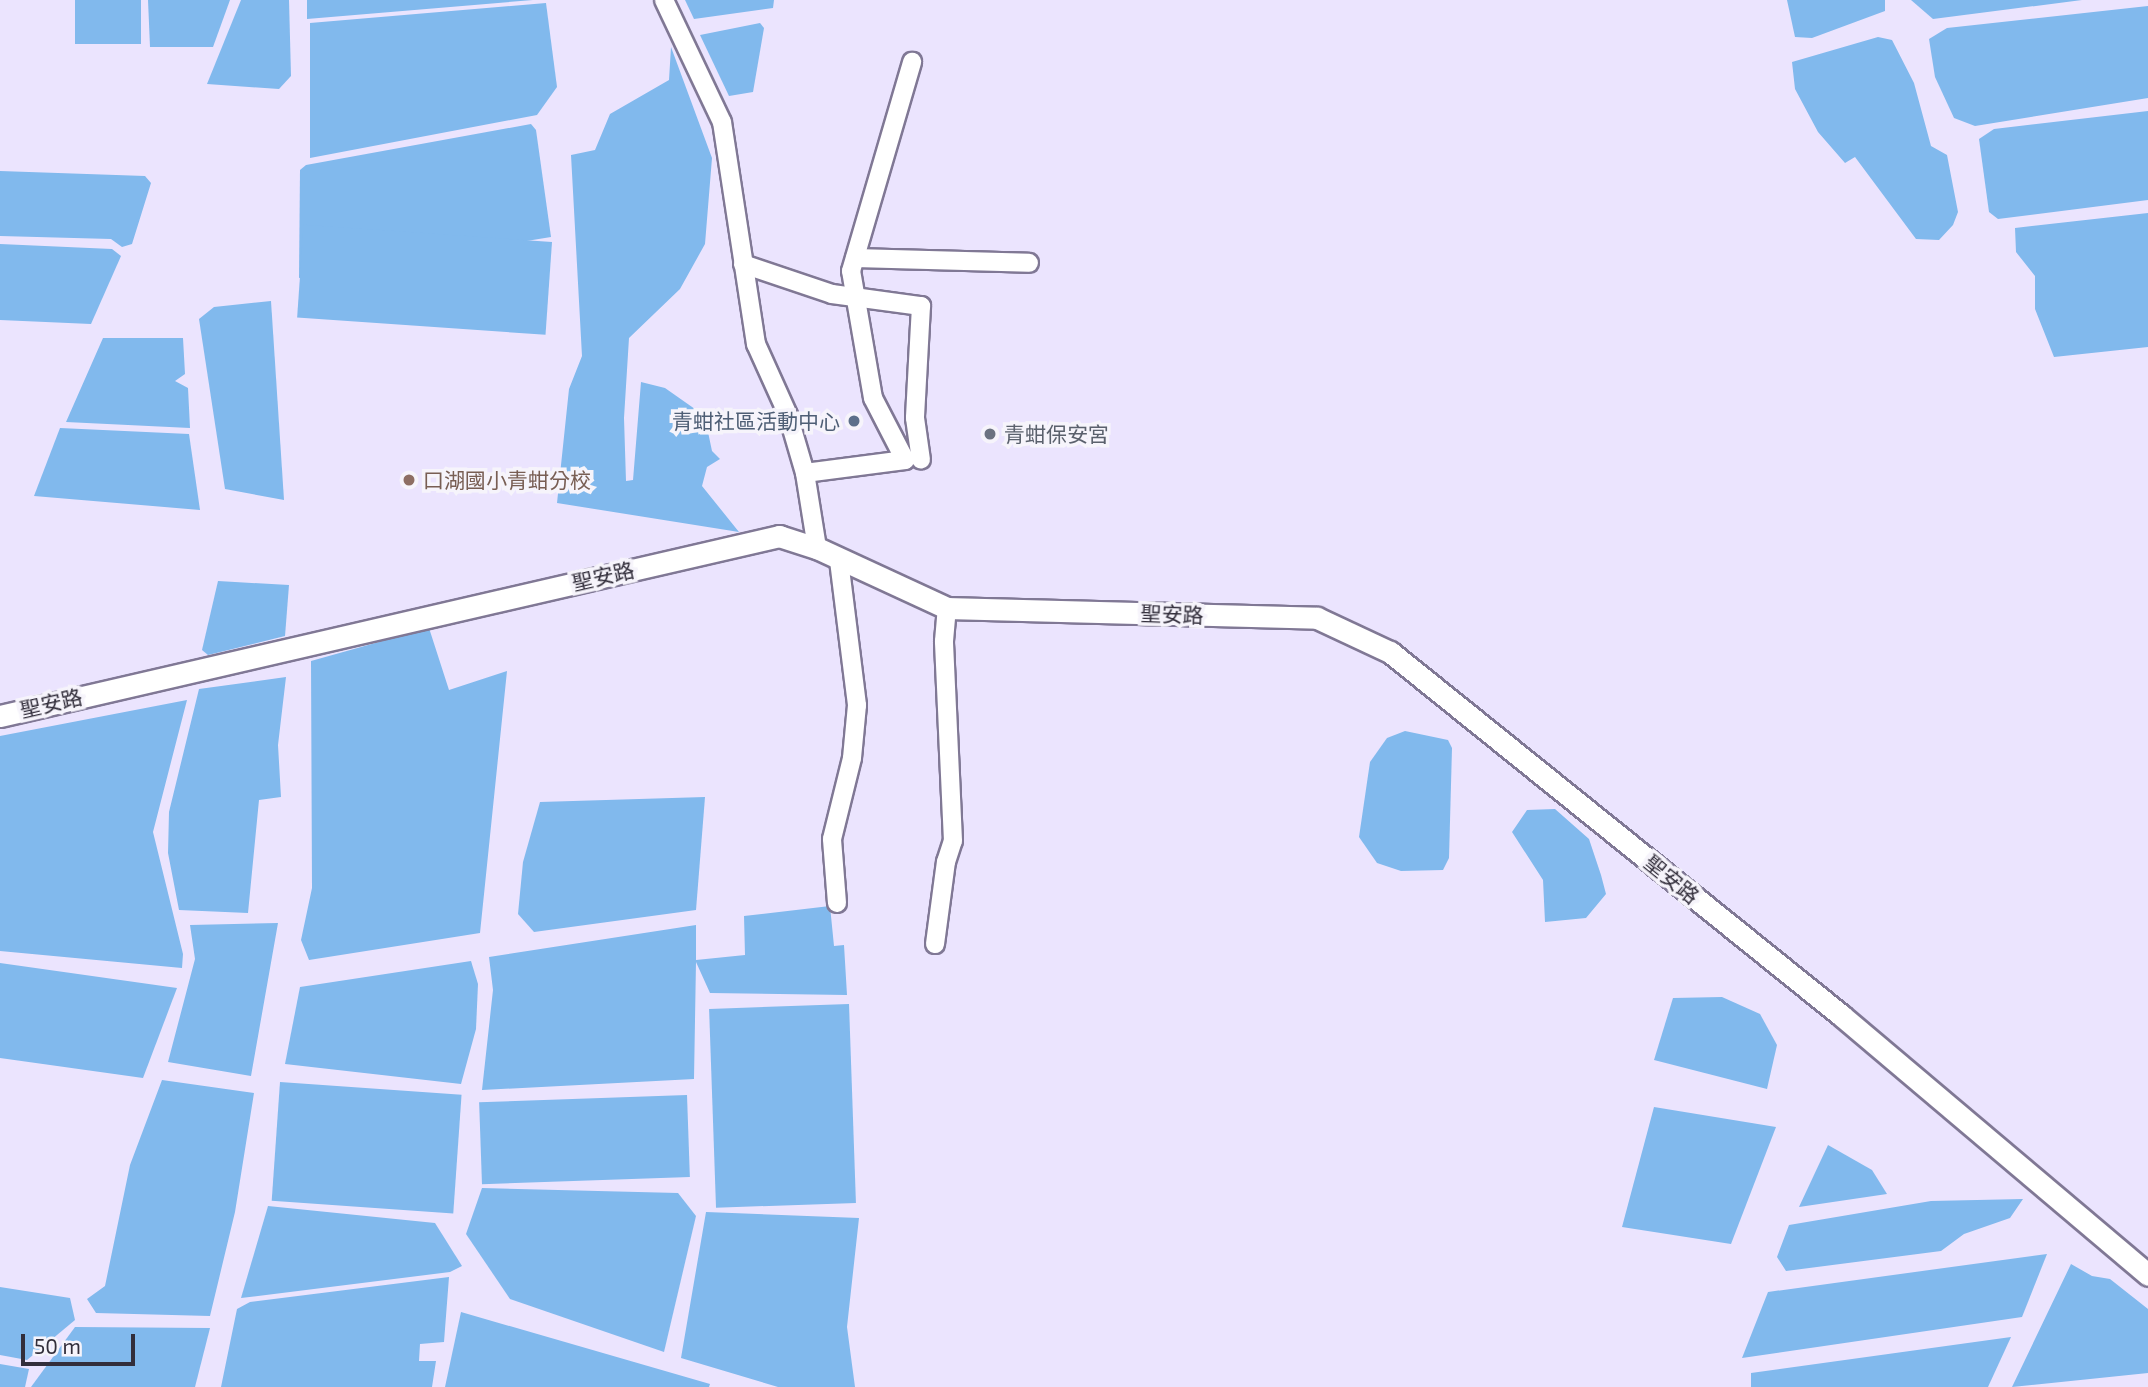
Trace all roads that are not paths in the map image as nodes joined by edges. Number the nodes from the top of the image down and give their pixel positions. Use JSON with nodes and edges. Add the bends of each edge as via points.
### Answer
{"nodes":[{"id":1,"x":664,"y":0,"type":"edge"},
{"id":2,"x":912,"y":62,"type":"dead end"},
{"id":3,"x":855,"y":258,"type":"junction"},
{"id":4,"x":1029,"y":263,"type":"dead end"},
{"id":5,"x":743,"y":264,"type":"junction"},
{"id":6,"x":856,"y":299,"type":"junction"},
{"id":7,"x":921,"y":460,"type":"dead end"},
{"id":8,"x":805,"y":473,"type":"junction"},
{"id":9,"x":817,"y":548,"type":"junction"},
{"id":10,"x":839,"y":560,"type":"junction"},
{"id":11,"x":947,"y":608,"type":"junction"},
{"id":12,"x":0,"y":716,"type":"edge"},
{"id":13,"x":837,"y":903,"type":"dead end"},
{"id":14,"x":935,"y":944,"type":"dead end"},
{"id":15,"x":2148,"y":1275,"type":"edge"}],
"edges":[{"from":1,"to":5,"type":"street","via":[[722,122]]},
{"from":2,"to":3,"type":"street"},
{"from":3,"to":4,"type":"street"},
{"from":3,"to":6,"type":"street","via":[[851,271]]},
{"from":5,"to":6,"type":"street"},
{"from":5,"to":8,"type":"street","via":[[756,344],[788,415]]},
{"from":6,"to":7,"type":"street","via":[[921,306],[915,418]]},
{"from":6,"to":8,"type":"street","via":[[873,398],[905,460]]},
{"from":8,"to":9,"type":"street"},
{"from":9,"to":10,"type":"street","name":"聖安路"},
{"from":9,"to":12,"type":"street","name":"聖安路","via":[[779,536]]},
{"from":10,"to":11,"type":"street","name":"聖安路"},
{"from":10,"to":13,"type":"street","via":[[857,705],[852,758],[832,839]]},
{"from":11,"to":14,"type":"street","via":[[944,640],[953,841]]},
{"from":11,"to":15,"type":"street","name":"聖安路","via":[[1317,618],[1390,652],[1842,1016]]}]}
